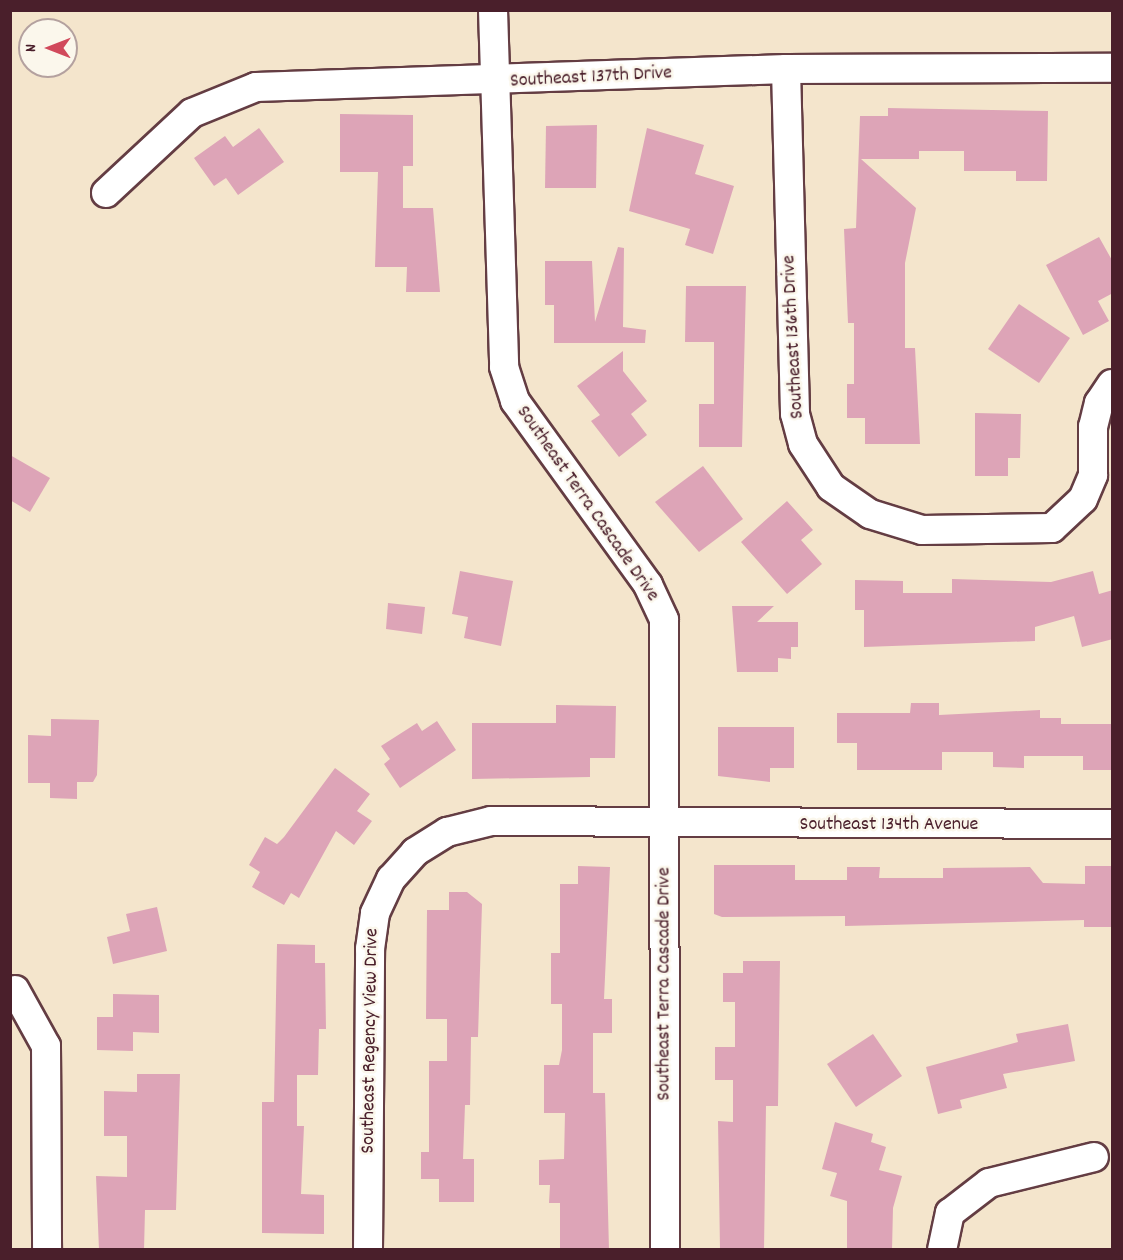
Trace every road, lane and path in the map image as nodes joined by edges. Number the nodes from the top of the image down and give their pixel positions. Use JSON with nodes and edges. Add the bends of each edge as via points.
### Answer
{"nodes":[{"id":1,"x":493,"y":10,"type":"edge"},
{"id":2,"x":1113,"y":68,"type":"edge"},
{"id":3,"x":786,"y":69,"type":"junction"},
{"id":4,"x":495,"y":82,"type":"junction"},
{"id":5,"x":106,"y":193,"type":"dead end"},
{"id":6,"x":1113,"y":384,"type":"edge"},
{"id":7,"x":1113,"y":824,"type":"edge"},
{"id":8,"x":666,"y":825,"type":"junction"},
{"id":9,"x":15,"y":990,"type":"dead end"},
{"id":10,"x":1094,"y":1157,"type":"dead end"},
{"id":11,"x":47,"y":1250,"type":"edge"},
{"id":12,"x":368,"y":1250,"type":"edge"},
{"id":13,"x":665,"y":1250,"type":"edge"},
{"id":14,"x":942,"y":1250,"type":"edge"}],
"edges":[{"from":1,"to":4,"type":"street","name":"Southeast Terra Cascade Drive"},
{"from":2,"to":3,"type":"street","name":"Southeast 137th Drive"},
{"from":3,"to":4,"type":"street","name":"Southeast 137th Drive"},
{"from":3,"to":6,"type":"street","name":"Southeast 136th Drive","via":[[795,414],[803,444],[831,487],[870,514],[922,530],[1052,528],[1083,499],[1093,475],[1093,427],[1099,403]]},
{"from":4,"to":5,"type":"street","name":"Southeast 137th Drive","via":[[296,83],[225,96],[192,113]]},
{"from":4,"to":8,"type":"street","name":"Southeast Terra Cascade Drive","via":[[504,367],[515,401],[648,585],[664,620]]},
{"from":7,"to":8,"type":"street","name":"Southeast 134th Avenue"},
{"from":8,"to":12,"type":"street","name":"Southeast Regency View Drive","via":[[469,825],[415,852],[391,879],[375,913],[370,949]]},
{"from":8,"to":13,"type":"street","name":"Southeast Terra Cascade Drive"},
{"from":9,"to":11,"type":"street","via":[[46,1046]]},
{"from":10,"to":14,"type":"street","via":[[989,1183],[950,1213]]}]}
